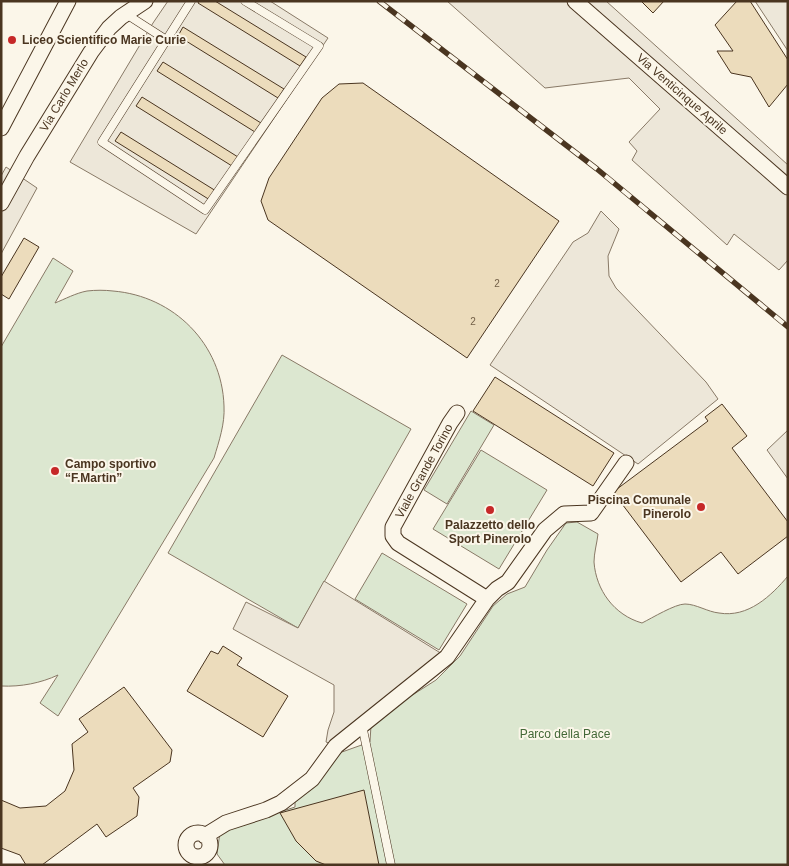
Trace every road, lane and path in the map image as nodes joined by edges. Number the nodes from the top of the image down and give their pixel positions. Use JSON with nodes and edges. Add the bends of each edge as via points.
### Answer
{"nodes":[{"id":1,"x":68,"y":1,"type":"edge"},
{"id":2,"x":144,"y":1,"type":"edge"},
{"id":3,"x":191,"y":1,"type":"edge"},
{"id":4,"x":245,"y":1,"type":"edge"},
{"id":5,"x":575,"y":1,"type":"edge"},
{"id":6,"x":126,"y":14,"type":"junction"},
{"id":7,"x":165,"y":40,"type":"junction"},
{"id":8,"x":1,"y":128,"type":"edge"},
{"id":9,"x":788,"y":187,"type":"edge"},
{"id":10,"x":1,"y":203,"type":"edge"},
{"id":11,"x":458,"y":413,"type":"dead end"},
{"id":12,"x":626,"y":463,"type":"dead end"},
{"id":13,"x":487,"y":599,"type":"junction"},
{"id":14,"x":362,"y":725,"type":"junction"},
{"id":15,"x":205,"y":836,"type":"junction"},
{"id":16,"x":210,"y":859,"type":"edge"},
{"id":17,"x":391,"y":865,"type":"edge"}],
"edges":[{"from":1,"to":8,"type":"street"},
{"from":2,"to":6,"type":"street","name":"Via Carlo Merlo"},
{"from":3,"to":7,"type":"lane"},
{"from":4,"to":7,"type":"lane","via":[[319,46],[205,210],[102,142]]},
{"from":5,"to":9,"type":"street","name":"Via Venticinque Aprile"},
{"from":6,"to":7,"type":"lane"},
{"from":6,"to":10,"type":"street","name":"Via Carlo Merlo","via":[[109,28],[90,52]]},
{"from":11,"to":13,"type":"street","name":"Viale Grande Torino","via":[[393,528],[393,536],[398,543]]},
{"from":12,"to":13,"type":"street","via":[[591,513],[564,514],[545,530],[508,582]]},
{"from":13,"to":14,"type":"street","via":[[447,657]]},
{"from":14,"to":15,"type":"street","via":[[336,746],[312,779],[281,803],[226,823]]},
{"from":14,"to":17,"type":"lane"},
{"from":15,"to":16,"type":"street","via":[[210,845]]},
{"from":15,"to":16,"type":"street","via":[[198,833],[191,836],[186,845],[195,856]]}]}
